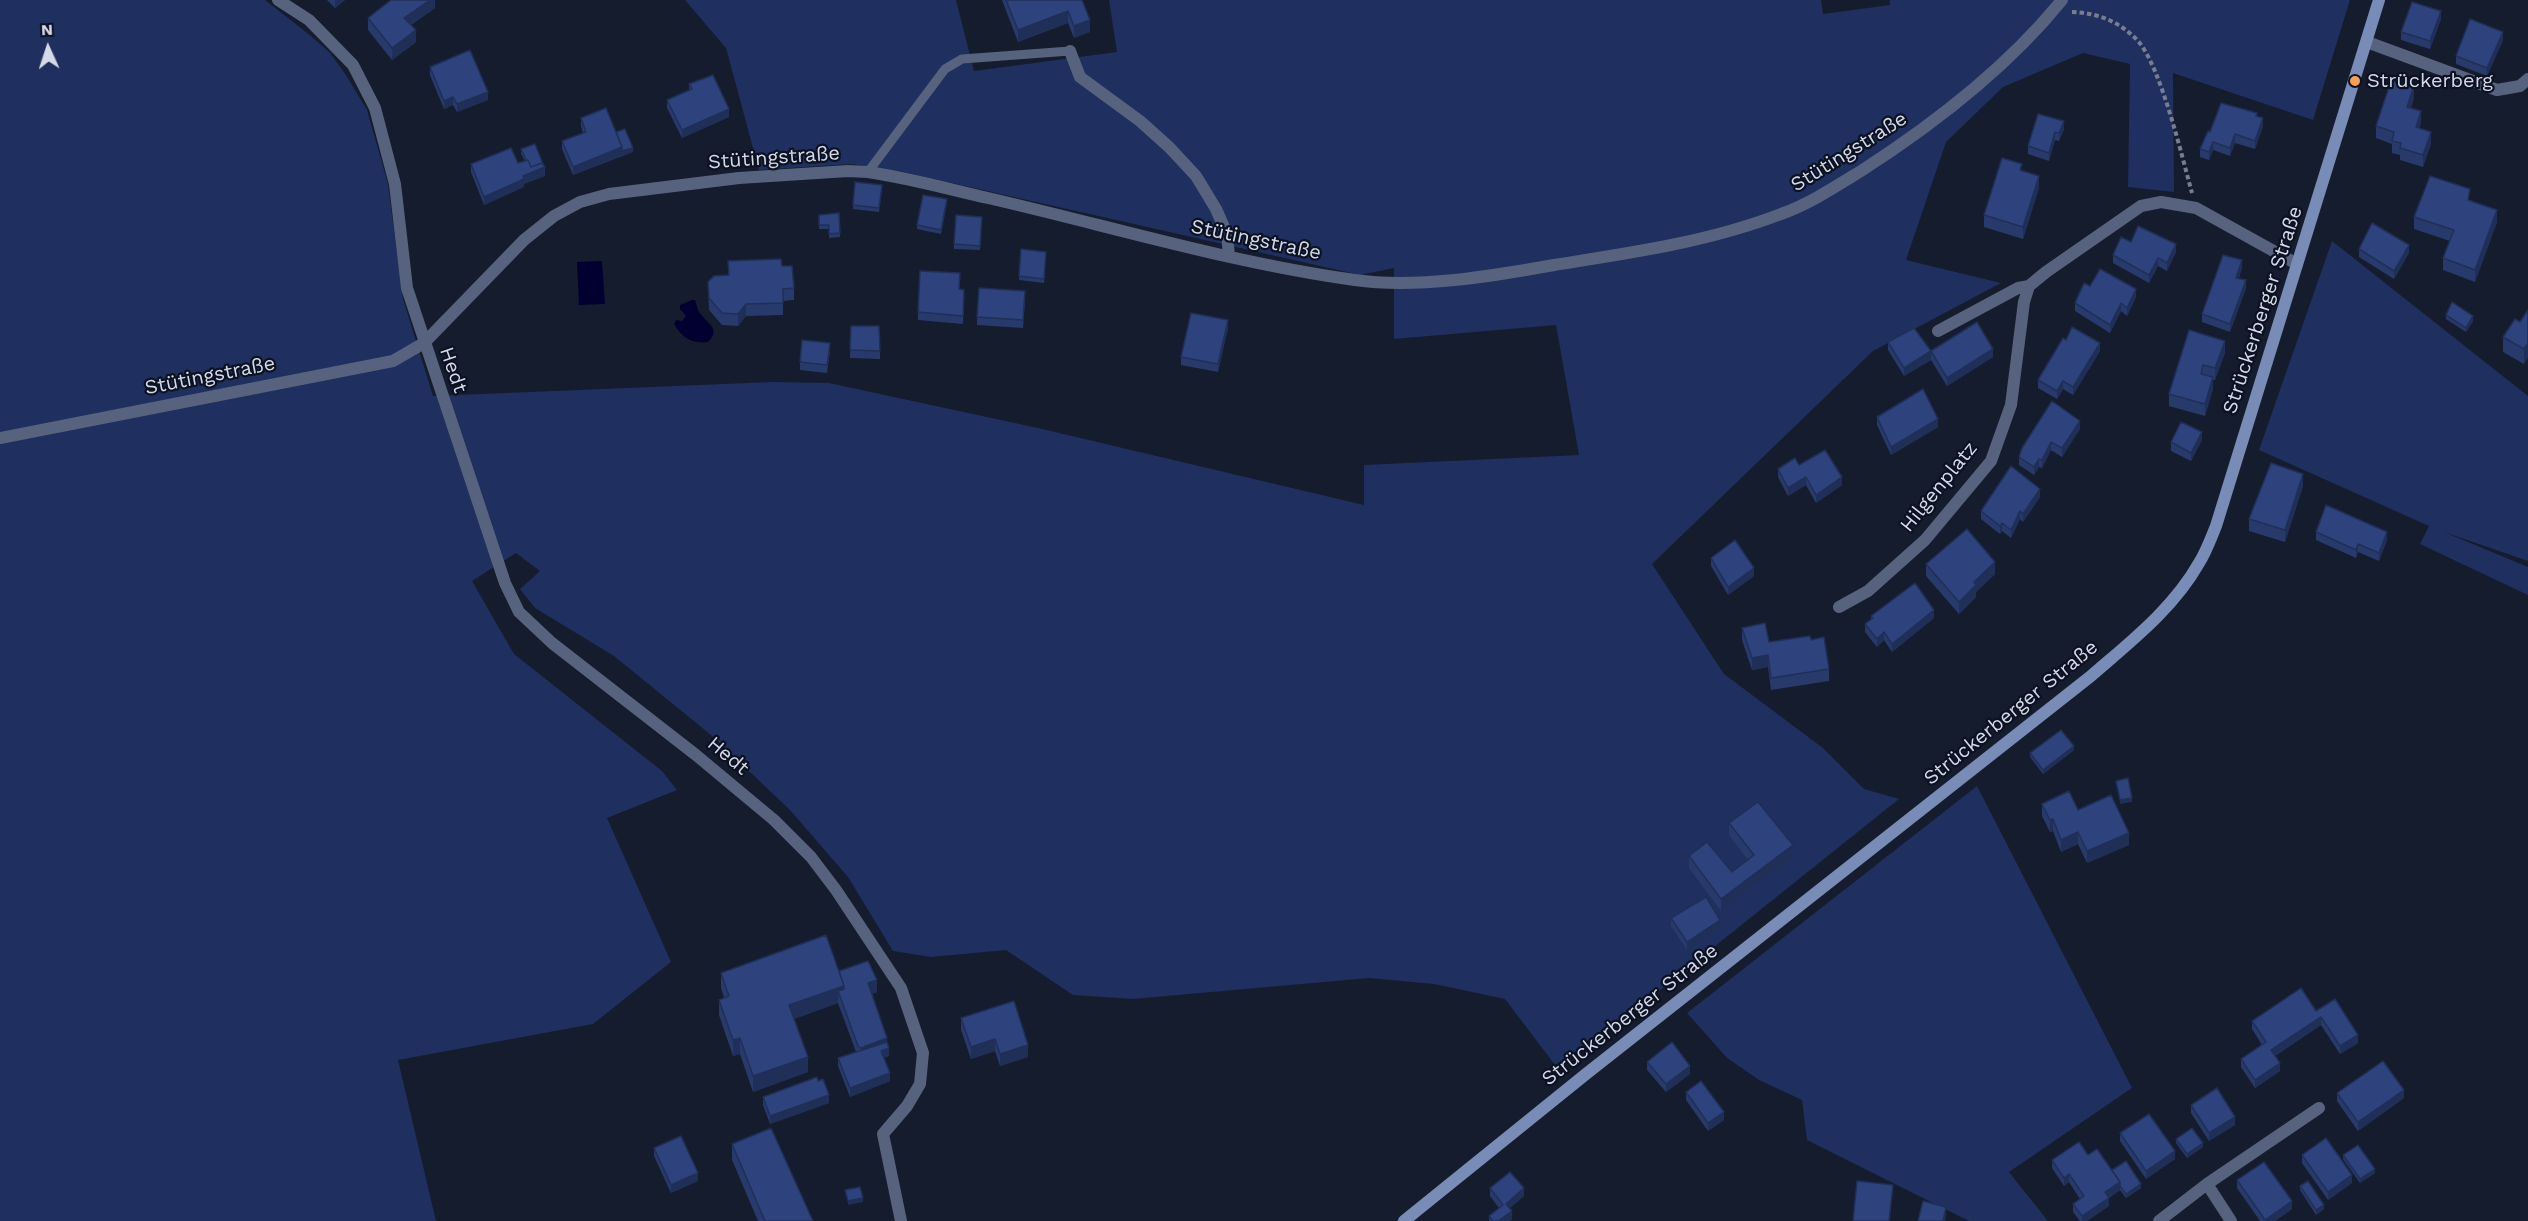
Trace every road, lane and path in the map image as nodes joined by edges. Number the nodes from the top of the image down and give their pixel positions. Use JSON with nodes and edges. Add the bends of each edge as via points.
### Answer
{"nodes":[{"id":1,"x":278,"y":0,"type":"edge"},
{"id":2,"x":2062,"y":0,"type":"edge"},
{"id":3,"x":2379,"y":0,"type":"edge"},
{"id":4,"x":2054,"y":11,"type":"junction"},
{"id":5,"x":2367,"y":42,"type":"junction"},
{"id":6,"x":1070,"y":51,"type":"joint"},
{"id":7,"x":2528,"y":79,"type":"edge"},
{"id":8,"x":868,"y":172,"type":"junction"},
{"id":9,"x":2196,"y":208,"type":"junction"},
{"id":10,"x":1229,"y":256,"type":"junction"},
{"id":11,"x":2297,"y":264,"type":"junction"},
{"id":12,"x":2030,"y":286,"type":"junction"},
{"id":13,"x":1938,"y":332,"type":"dead end"},
{"id":14,"x":424,"y":343,"type":"junction"},
{"id":15,"x":0,"y":438,"type":"edge"},
{"id":16,"x":1839,"y":607,"type":"dead end"},
{"id":17,"x":2319,"y":1108,"type":"dead end"},
{"id":18,"x":2207,"y":1184,"type":"junction"},
{"id":19,"x":901,"y":1221,"type":"edge"},
{"id":20,"x":1404,"y":1221,"type":"edge"},
{"id":21,"x":2159,"y":1221,"type":"edge"},
{"id":22,"x":2231,"y":1221,"type":"edge"}],
"edges":[{"from":1,"to":14,"type":"street","via":[[309,20],[352,65],[375,108],[395,184],[407,288]]},
{"from":2,"to":4,"type":"street","name":"Stütingstraße"},
{"from":3,"to":5,"type":"main road","name":"Strückerberger Straße"},
{"from":4,"to":9,"type":"path","via":[[2101,15],[2121,26],[2139,43],[2175,130]]},
{"from":4,"to":10,"type":"street","name":"Stütingstraße","via":[[2001,65],[1923,129],[1826,193],[1737,229],[1663,247],[1517,272],[1401,283],[1355,280]]},
{"from":5,"to":7,"type":"street","via":[[2497,90],[2520,86]]},
{"from":5,"to":11,"type":"main road","name":"Strückerberger Straße"},
{"from":6,"to":8,"type":"lane","via":[[962,59],[945,69]]},
{"from":6,"to":10,"type":"street","via":[[1080,77],[1140,121],[1196,176],[1227,234]]},
{"from":8,"to":10,"type":"street","name":"Stütingstraße"},
{"from":8,"to":14,"type":"street","name":"Stütingstraße","via":[[739,178],[609,194],[580,202],[554,216],[524,240]]},
{"from":9,"to":11,"type":"street"},
{"from":9,"to":12,"type":"street","via":[[2161,202],[2141,206]]},
{"from":11,"to":20,"type":"main road","name":"Strückerberger Straße","via":[[2216,526],[2200,563],[2152,623],[2091,676]]},
{"from":12,"to":13,"type":"street","via":[[2018,288]]},
{"from":12,"to":16,"type":"street","name":"Hilgenplatz","via":[[2019,332],[2011,405],[1990,461],[1925,540],[1868,591]]},
{"from":14,"to":15,"type":"street","name":"Stütingstraße","via":[[393,361]]},
{"from":14,"to":19,"type":"street","name":"Hedt","via":[[505,583],[519,612],[552,643],[774,820],[811,857],[901,988],[923,1053],[920,1084],[883,1134]]},
{"from":17,"to":18,"type":"street"},
{"from":18,"to":21,"type":"street"},
{"from":18,"to":22,"type":"street"}]}
